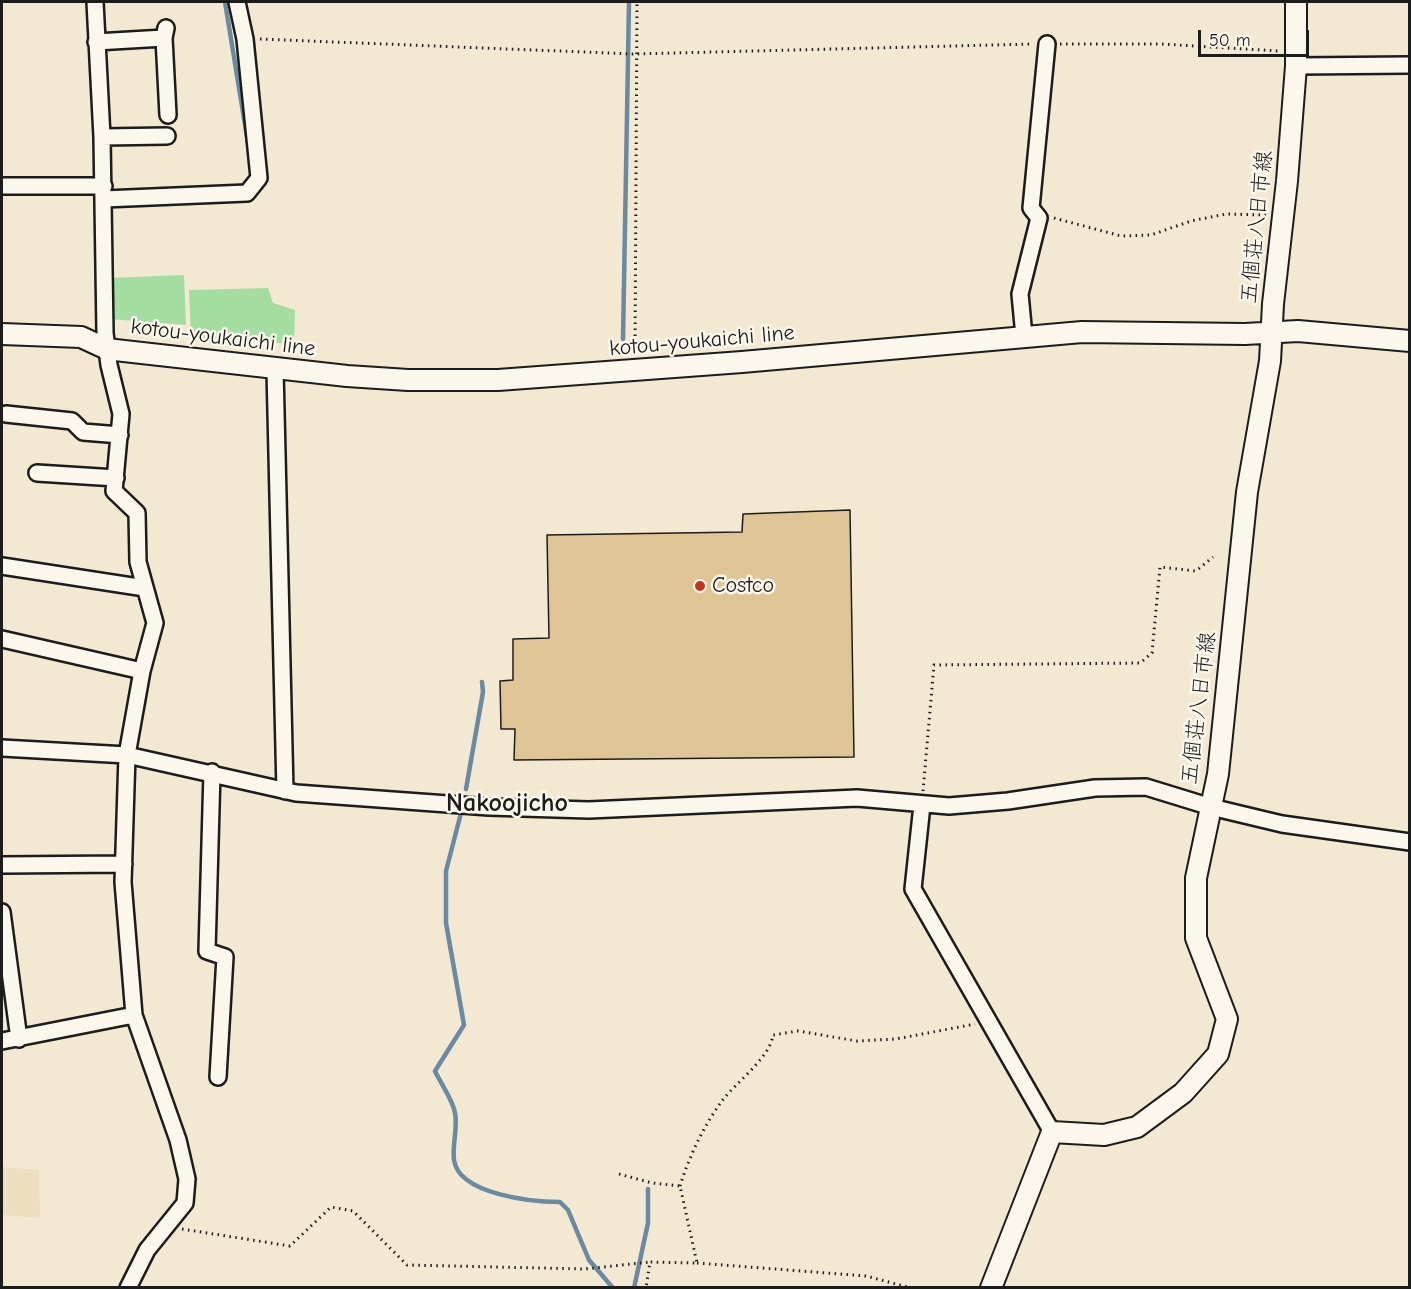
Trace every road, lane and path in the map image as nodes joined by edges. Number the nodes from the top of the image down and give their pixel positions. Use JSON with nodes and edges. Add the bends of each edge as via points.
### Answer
{"nodes":[{"id":1,"x":95,"y":2,"type":"edge"},
{"id":2,"x":237,"y":2,"type":"edge"},
{"id":3,"x":638,"y":2,"type":"edge"},
{"id":4,"x":1296,"y":2,"type":"edge"},
{"id":5,"x":245,"y":39,"type":"junction"},
{"id":6,"x":96,"y":42,"type":"junction"},
{"id":7,"x":1047,"y":44,"type":"junction"},
{"id":8,"x":635,"y":54,"type":"junction"},
{"id":9,"x":1295,"y":59,"type":"junction"},
{"id":10,"x":1410,"y":64,"type":"edge"},
{"id":11,"x":168,"y":115,"type":"dead end"},
{"id":12,"x":167,"y":136,"type":"dead end"},
{"id":13,"x":102,"y":137,"type":"junction"},
{"id":14,"x":2,"y":186,"type":"edge"},
{"id":15,"x":104,"y":193,"type":"junction"},
{"id":16,"x":1032,"y":211,"type":"junction"},
{"id":17,"x":1283,"y":216,"type":"junction"},
{"id":18,"x":1271,"y":333,"type":"junction"},
{"id":19,"x":2,"y":334,"type":"edge"},
{"id":20,"x":1024,"y":336,"type":"junction"},
{"id":21,"x":1410,"y":341,"type":"edge"},
{"id":22,"x":107,"y":349,"type":"junction"},
{"id":23,"x":275,"y":370,"type":"junction"},
{"id":24,"x":634,"y":371,"type":"junction"},
{"id":25,"x":6,"y":414,"type":"dead end"},
{"id":26,"x":120,"y":435,"type":"junction"},
{"id":27,"x":38,"y":473,"type":"dead end"},
{"id":28,"x":116,"y":478,"type":"junction"},
{"id":29,"x":1213,"y":556,"type":"dead end"},
{"id":30,"x":2,"y":566,"type":"edge"},
{"id":31,"x":145,"y":588,"type":"junction"},
{"id":32,"x":4,"y":635,"type":"edge"},
{"id":33,"x":142,"y":671,"type":"junction"},
{"id":34,"x":2,"y":748,"type":"edge"},
{"id":35,"x":127,"y":755,"type":"junction"},
{"id":36,"x":212,"y":772,"type":"junction"},
{"id":37,"x":285,"y":791,"type":"junction"},
{"id":38,"x":923,"y":799,"type":"junction"},
{"id":39,"x":1211,"y":807,"type":"junction"},
{"id":40,"x":1410,"y":842,"type":"edge"},
{"id":41,"x":124,"y":864,"type":"junction"},
{"id":42,"x":2,"y":865,"type":"edge"},
{"id":43,"x":2,"y":912,"type":"edge"},
{"id":44,"x":134,"y":1015,"type":"junction"},
{"id":45,"x":988,"y":1020,"type":"junction"},
{"id":46,"x":19,"y":1039,"type":"junction"},
{"id":47,"x":2,"y":1041,"type":"edge"},
{"id":48,"x":218,"y":1077,"type":"dead end"},
{"id":49,"x":1052,"y":1132,"type":"junction"},
{"id":50,"x":619,"y":1174,"type":"dead end"},
{"id":51,"x":680,"y":1186,"type":"junction"},
{"id":52,"x":167,"y":1226,"type":"junction"},
{"id":53,"x":650,"y":1262,"type":"junction"},
{"id":54,"x":696,"y":1263,"type":"junction"},
{"id":55,"x":128,"y":1287,"type":"edge"},
{"id":56,"x":646,"y":1287,"type":"edge"},
{"id":57,"x":911,"y":1287,"type":"edge"},
{"id":58,"x":991,"y":1287,"type":"edge"}],
"edges":[{"from":1,"to":6,"type":"street"},
{"from":2,"to":5,"type":"street"},
{"from":3,"to":8,"type":"path"},
{"from":4,"to":9,"type":"main road","name":"五個荘八日市線"},
{"from":5,"to":8,"type":"path"},
{"from":5,"to":15,"type":"street","via":[[259,178],[247,193]]},
{"from":6,"to":11,"type":"street","via":[[165,33]]},
{"from":6,"to":13,"type":"street"},
{"from":7,"to":8,"type":"path"},
{"from":7,"to":9,"type":"path","via":[[1161,44]]},
{"from":7,"to":16,"type":"street"},
{"from":8,"to":24,"type":"path"},
{"from":9,"to":10,"type":"street"},
{"from":9,"to":17,"type":"main road","name":"五個荘八日市線"},
{"from":12,"to":13,"type":"street"},
{"from":13,"to":15,"type":"street"},
{"from":14,"to":15,"type":"street"},
{"from":15,"to":22,"type":"street"},
{"from":16,"to":17,"type":"path","via":[[1121,236],[1151,235],[1226,214]]},
{"from":16,"to":20,"type":"street","via":[[1039,218],[1020,294]]},
{"from":17,"to":18,"type":"main road","name":"五個荘八日市線"},
{"from":18,"to":20,"type":"main road","name":"kotou-youkaichi line","via":[[1082,332]]},
{"from":18,"to":21,"type":"main road","name":"kotou-youkaichi line","via":[[1298,331]]},
{"from":18,"to":39,"type":"main road","name":"五個荘八日市線","via":[[1270,361],[1246,492],[1224,723]]},
{"from":19,"to":22,"type":"main road","name":"kotou-youkaichi line","via":[[81,338]]},
{"from":20,"to":24,"type":"main road","name":"kotou-youkaichi line"},
{"from":22,"to":23,"type":"main road","name":"kotou-youkaichi line"},
{"from":22,"to":26,"type":"street","via":[[121,414]]},
{"from":23,"to":24,"type":"main road","name":"kotou-youkaichi line","via":[[408,380],[498,380]]},
{"from":23,"to":37,"type":"street"},
{"from":25,"to":26,"type":"street","via":[[72,421],[83,432]]},
{"from":26,"to":28,"type":"street"},
{"from":27,"to":28,"type":"street"},
{"from":28,"to":31,"type":"street","via":[[114,491],[137,513],[138,562]]},
{"from":29,"to":38,"type":"path","via":[[1196,571],[1160,567],[1152,653],[1140,663],[934,665]]},
{"from":30,"to":31,"type":"street"},
{"from":31,"to":33,"type":"street","via":[[155,623]]},
{"from":32,"to":33,"type":"street"},
{"from":33,"to":35,"type":"street"},
{"from":34,"to":35,"type":"street"},
{"from":35,"to":36,"type":"street"},
{"from":35,"to":41,"type":"street"},
{"from":36,"to":37,"type":"street"},
{"from":36,"to":48,"type":"street","via":[[207,951],[225,957]]},
{"from":37,"to":38,"type":"street","via":[[439,805],[590,810],[857,798]]},
{"from":38,"to":39,"type":"street","via":[[977,804],[1124,786],[1146,787]]},
{"from":38,"to":45,"type":"street","via":[[913,889]]},
{"from":39,"to":40,"type":"street","via":[[1282,824]]},
{"from":39,"to":49,"type":"main road","name":"五個荘八日市線","via":[[1196,878],[1196,938],[1227,1019],[1218,1054],[1183,1093],[1137,1127],[1104,1135]]},
{"from":41,"to":42,"type":"street"},
{"from":41,"to":44,"type":"street"},
{"from":43,"to":46,"type":"street"},
{"from":44,"to":46,"type":"street"},
{"from":44,"to":52,"type":"street","via":[[178,1140],[187,1179],[185,1203]]},
{"from":45,"to":49,"type":"street"},
{"from":45,"to":51,"type":"path","via":[[963,1029],[896,1039],[857,1041],[798,1031],[774,1035],[711,1119]]},
{"from":46,"to":47,"type":"street"},
{"from":49,"to":58,"type":"main road"},
{"from":50,"to":51,"type":"path"},
{"from":51,"to":54,"type":"path"},
{"from":52,"to":53,"type":"path","via":[[290,1246],[331,1207],[353,1211],[407,1265],[585,1269]]},
{"from":52,"to":55,"type":"street","via":[[147,1250]]},
{"from":53,"to":54,"type":"path"},
{"from":53,"to":56,"type":"path"},
{"from":54,"to":57,"type":"path","via":[[866,1276]]}]}
